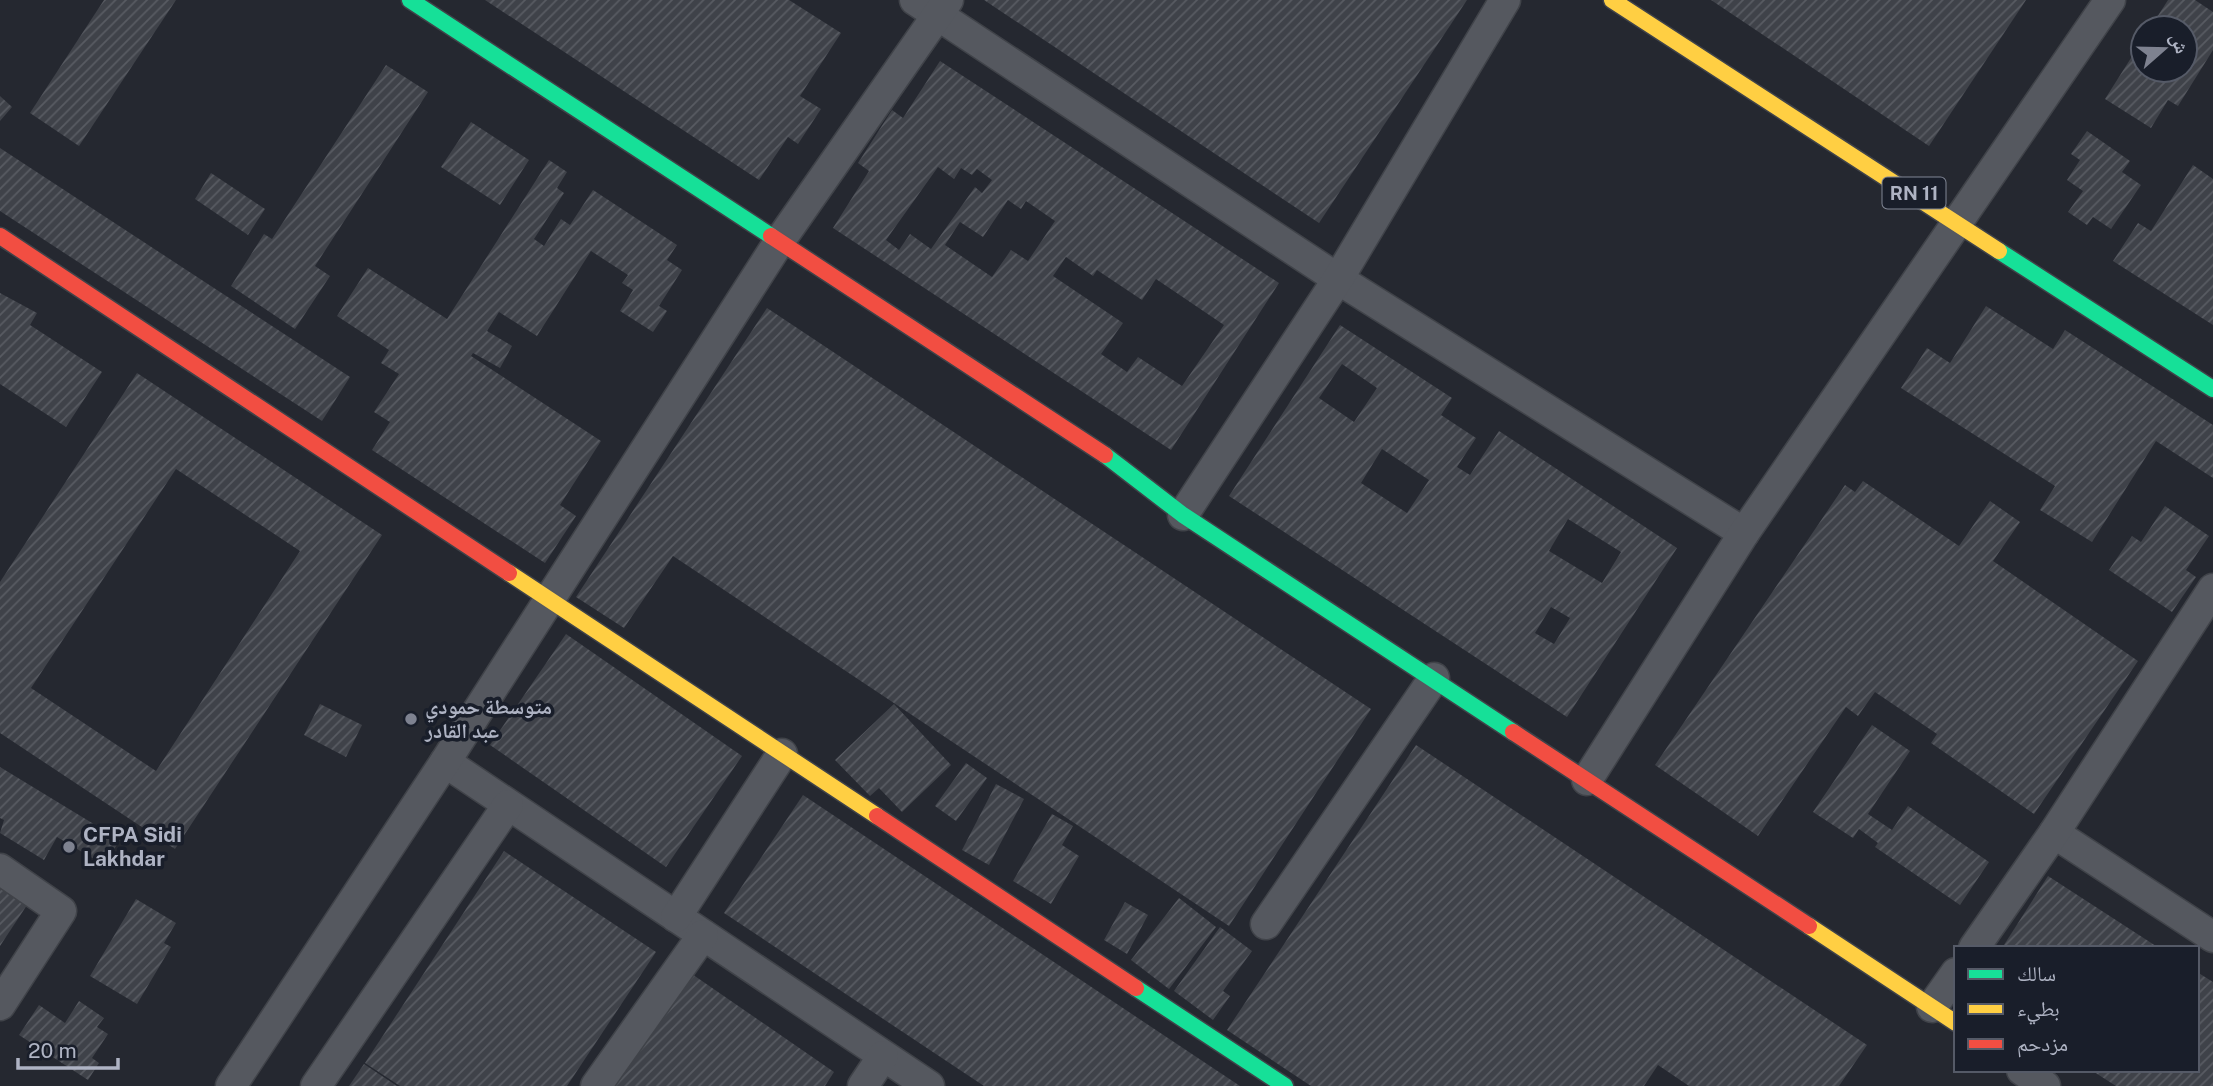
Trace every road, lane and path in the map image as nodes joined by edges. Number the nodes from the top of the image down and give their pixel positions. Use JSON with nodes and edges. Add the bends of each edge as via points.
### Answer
{"nodes":[{"id":1,"x":410,"y":0,"type":"edge"},
{"id":2,"x":1505,"y":0,"type":"edge"},
{"id":3,"x":1612,"y":0,"type":"edge"},
{"id":4,"x":2110,"y":0,"type":"edge"},
{"id":5,"x":934,"y":5,"type":"edge"},
{"id":6,"x":1957,"y":221,"type":"junction"},
{"id":7,"x":0,"y":236,"type":"edge"},
{"id":8,"x":779,"y":242,"type":"junction"},
{"id":9,"x":1338,"y":279,"type":"junction"},
{"id":10,"x":2213,"y":389,"type":"edge"},
{"id":11,"x":1183,"y":514,"type":"junction"},
{"id":12,"x":1744,"y":533,"type":"junction"},
{"id":13,"x":2213,"y":590,"type":"edge"},
{"id":14,"x":549,"y":600,"type":"junction"},
{"id":15,"x":1434,"y":678,"type":"junction"},
{"id":16,"x":782,"y":754,"type":"junction"},
{"id":17,"x":445,"y":762,"type":"junction"},
{"id":18,"x":1587,"y":780,"type":"junction"},
{"id":19,"x":508,"y":805,"type":"junction"},
{"id":20,"x":2054,"y":832,"type":"junction"},
{"id":21,"x":0,"y":869,"type":"edge"},
{"id":22,"x":676,"y":917,"type":"junction"},
{"id":23,"x":1266,"y":924,"type":"dead end"},
{"id":24,"x":703,"y":935,"type":"junction"},
{"id":25,"x":2213,"y":937,"type":"edge"},
{"id":26,"x":1975,"y":946,"type":"edge"},
{"id":27,"x":1954,"y":980,"type":"edge"},
{"id":28,"x":0,"y":1005,"type":"edge"},
{"id":29,"x":1944,"y":1015,"type":"edge"},
{"id":30,"x":883,"y":1055,"type":"junction"},
{"id":31,"x":2025,"y":1072,"type":"edge"},
{"id":32,"x":231,"y":1086,"type":"edge"},
{"id":33,"x":316,"y":1086,"type":"edge"},
{"id":34,"x":596,"y":1086,"type":"edge"},
{"id":35,"x":863,"y":1086,"type":"edge"},
{"id":36,"x":929,"y":1086,"type":"edge"},
{"id":37,"x":1285,"y":1086,"type":"edge"},
{"id":38,"x":2045,"y":1086,"type":"edge"}],
"edges":[{"from":1,"to":8,"type":"street"},
{"from":2,"to":9,"type":"street"},
{"from":3,"to":6,"type":"street","number":"RN 11"},
{"from":4,"to":6,"type":"street"},
{"from":5,"to":8,"type":"street"},
{"from":5,"to":9,"type":"street"},
{"from":6,"to":10,"type":"street","number":"RN 11"},
{"from":6,"to":12,"type":"street"},
{"from":7,"to":14,"type":"street"},
{"from":8,"to":11,"type":"street","via":[[1115,462]]},
{"from":8,"to":14,"type":"street"},
{"from":9,"to":11,"type":"street"},
{"from":9,"to":12,"type":"street"},
{"from":11,"to":15,"type":"street"},
{"from":12,"to":18,"type":"street"},
{"from":13,"to":20,"type":"street"},
{"from":14,"to":16,"type":"street"},
{"from":14,"to":17,"type":"street"},
{"from":15,"to":18,"type":"street"},
{"from":15,"to":23,"type":"street"},
{"from":16,"to":22,"type":"street"},
{"from":16,"to":37,"type":"street"},
{"from":17,"to":19,"type":"street"},
{"from":17,"to":32,"type":"street"},
{"from":18,"to":29,"type":"street"},
{"from":19,"to":22,"type":"street"},
{"from":19,"to":33,"type":"street"},
{"from":20,"to":25,"type":"street"},
{"from":20,"to":26,"type":"street"},
{"from":21,"to":28,"type":"street","via":[[61,911]]},
{"from":22,"to":24,"type":"street"},
{"from":24,"to":30,"type":"street"},
{"from":24,"to":34,"type":"street"},
{"from":27,"to":29,"type":"street"},
{"from":30,"to":35,"type":"street"},
{"from":30,"to":36,"type":"street"},
{"from":31,"to":38,"type":"street"}]}
